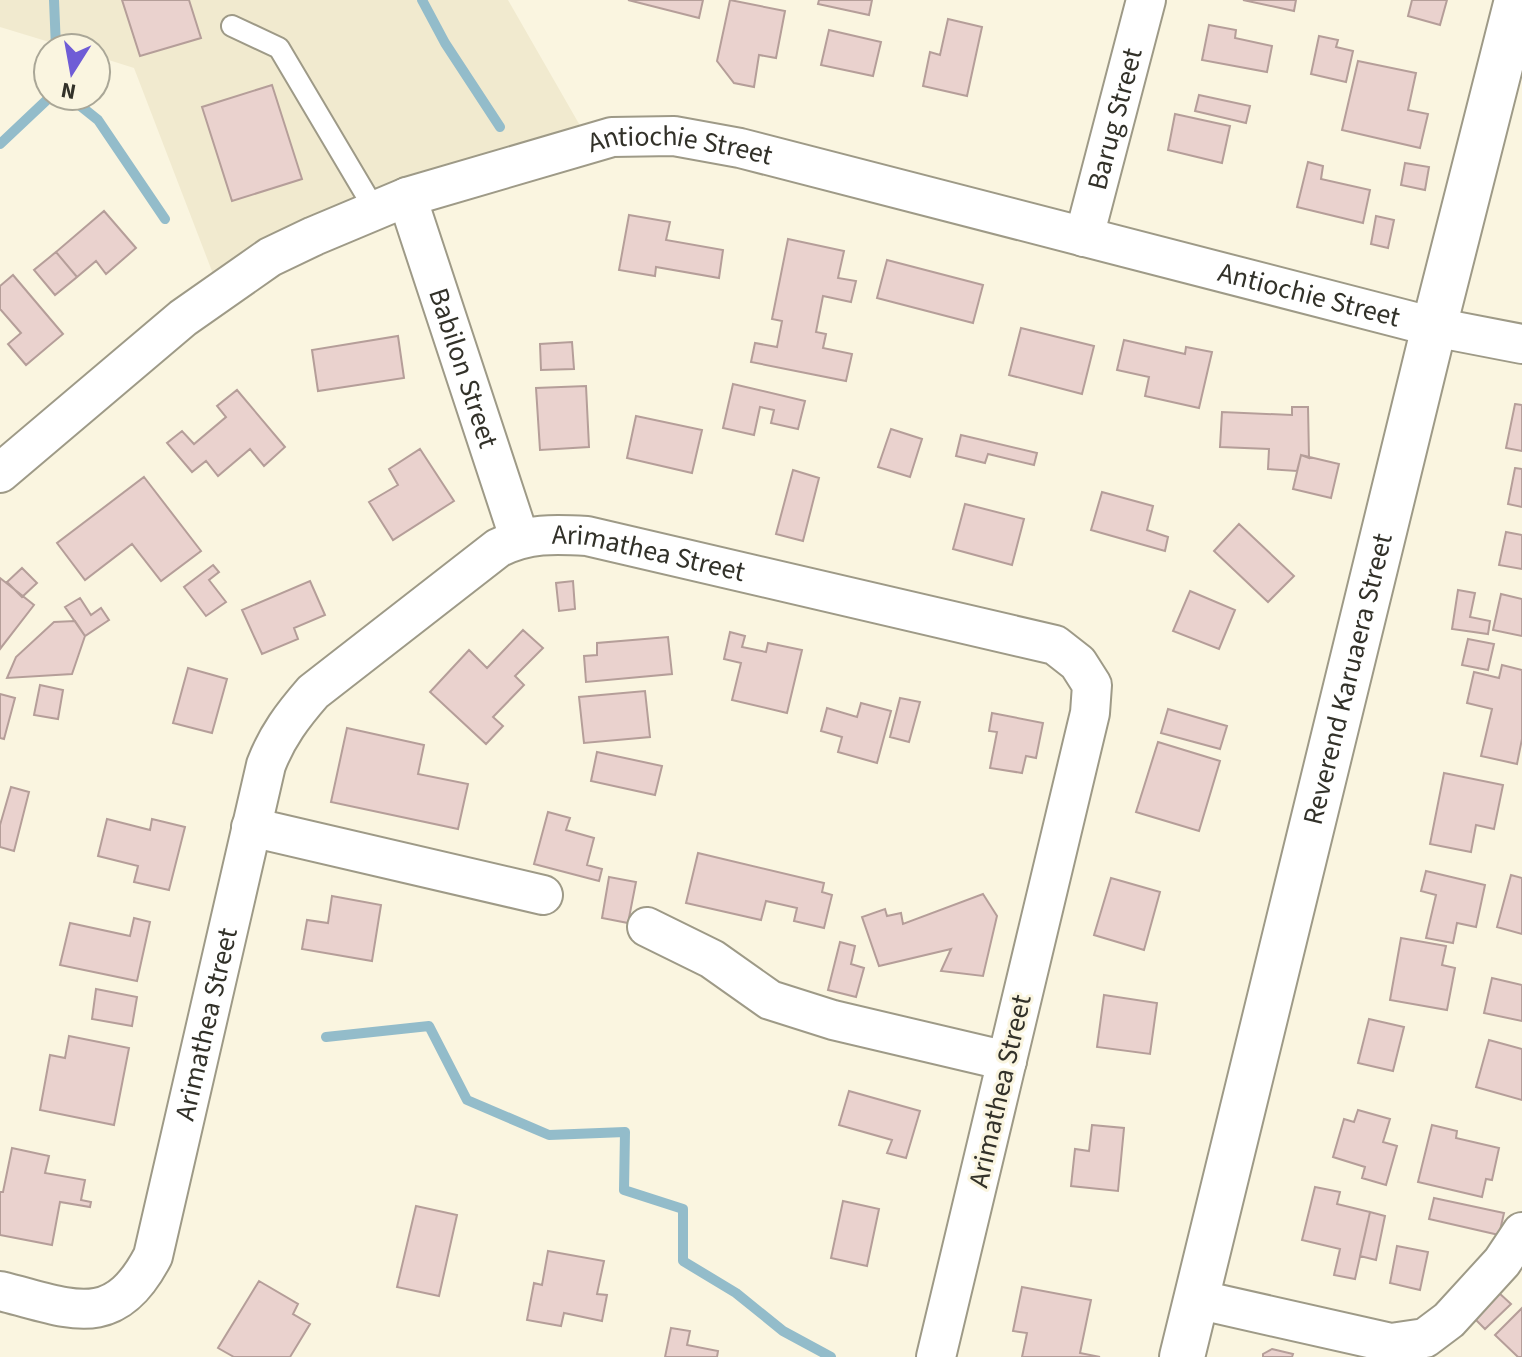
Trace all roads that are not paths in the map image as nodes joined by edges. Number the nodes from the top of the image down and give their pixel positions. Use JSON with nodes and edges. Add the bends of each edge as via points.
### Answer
{"nodes":[{"id":1,"x":1146,"y":0,"type":"edge"},
{"id":2,"x":1517,"y":0,"type":"edge"},
{"id":3,"x":232,"y":26,"type":"dead end"},
{"id":4,"x":391,"y":204,"type":"junction"},
{"id":5,"x":1084,"y":237,"type":"junction"},
{"id":6,"x":1434,"y":327,"type":"junction"},
{"id":7,"x":1522,"y":344,"type":"edge"},
{"id":8,"x":0,"y":473,"type":"edge"},
{"id":9,"x":519,"y":537,"type":"junction"},
{"id":10,"x":251,"y":827,"type":"junction"},
{"id":11,"x":543,"y":895,"type":"dead end"},
{"id":12,"x":647,"y":927,"type":"dead end"},
{"id":13,"x":1007,"y":1061,"type":"junction"},
{"id":14,"x":1522,"y":1232,"type":"edge"},
{"id":15,"x":0,"y":1291,"type":"edge"},
{"id":16,"x":1196,"y":1299,"type":"junction"},
{"id":17,"x":936,"y":1357,"type":"edge"},
{"id":18,"x":1182,"y":1357,"type":"edge"}],
"edges":[{"from":1,"to":5,"type":"street","name":"Barug Street"},
{"from":2,"to":6,"type":"street","name":"Reverend Karuaera Street"},
{"from":3,"to":4,"type":"lane","via":[[279,48]]},
{"from":4,"to":5,"type":"street","name":"Antiochie Street","via":[[612,137],[674,136],[740,148]]},
{"from":4,"to":8,"type":"street","name":"Antiochie Street","via":[[270,257],[238,279],[183,318]]},
{"from":4,"to":9,"type":"street","name":"Babilon Street"},
{"from":5,"to":6,"type":"street","name":"Antiochie Street"},
{"from":6,"to":7,"type":"street","name":"Antiochie Street"},
{"from":6,"to":16,"type":"street","name":"Reverend Karuaera Street"},
{"from":9,"to":10,"type":"street","name":"Arimathea Street","via":[[313,692],[275,741]]},
{"from":9,"to":13,"type":"street","name":"Arimathea Street","via":[[587,536],[1055,645],[1078,663],[1092,685],[1090,713]]},
{"from":10,"to":11,"type":"street"},
{"from":10,"to":15,"type":"street","name":"Arimathea Street","via":[[153,1256],[140,1281],[123,1298],[101,1308],[80,1309]]},
{"from":12,"to":13,"type":"street","via":[[712,959],[770,1000]]},
{"from":13,"to":17,"type":"street","name":"Arimathea Street"},
{"from":14,"to":16,"type":"street","via":[[1449,1320],[1425,1338],[1391,1343]]},
{"from":16,"to":18,"type":"street","name":"Reverend Karuaera Street"}]}
